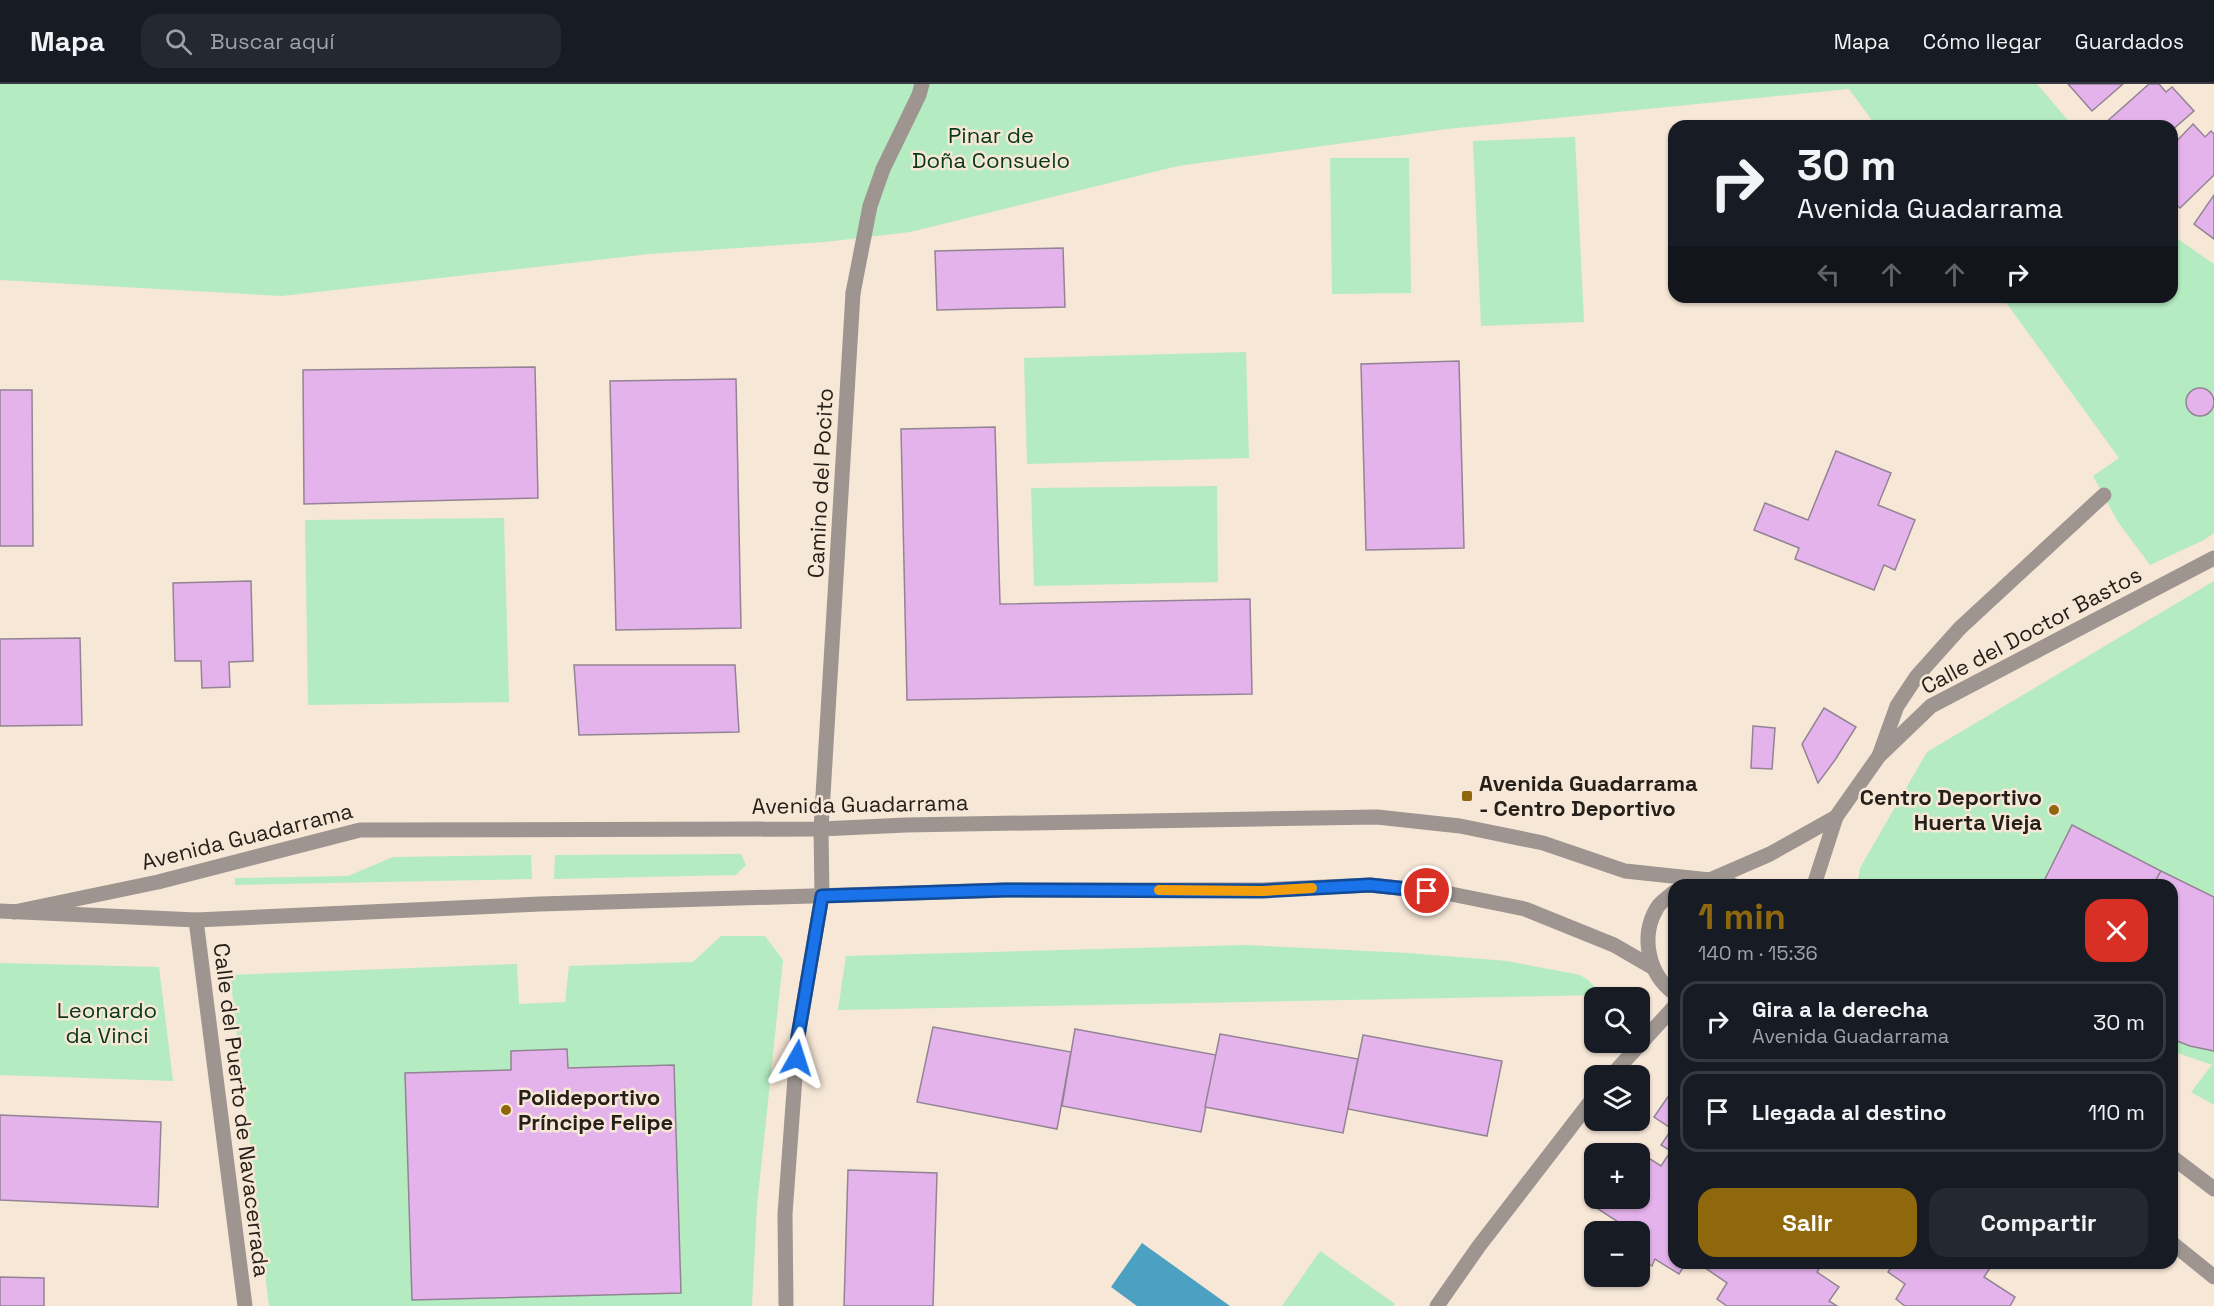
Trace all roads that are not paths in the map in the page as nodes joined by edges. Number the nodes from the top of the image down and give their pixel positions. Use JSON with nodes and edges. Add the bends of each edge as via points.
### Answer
{"nodes":[{"id":1,"x":922,"y":84,"type":"edge"},
{"id":2,"x":2104,"y":495,"type":"dead end"},
{"id":3,"x":2214,"y":558,"type":"edge"},
{"id":4,"x":1879,"y":756,"type":"junction"},
{"id":5,"x":1836,"y":817,"type":"junction"},
{"id":6,"x":821,"y":829,"type":"junction"},
{"id":7,"x":1700,"y":879,"type":"edge"},
{"id":8,"x":1712,"y":879,"type":"edge"},
{"id":9,"x":1816,"y":879,"type":"edge"},
{"id":10,"x":822,"y":896,"type":"junction"},
{"id":11,"x":1668,"y":897,"type":"edge"},
{"id":12,"x":7,"y":911,"type":"edge"},
{"id":13,"x":196,"y":920,"type":"junction"},
{"id":14,"x":1652,"y":967,"type":"junction"},
{"id":15,"x":1668,"y":989,"type":"edge"},
{"id":16,"x":1668,"y":1014,"type":"edge"},
{"id":17,"x":1621,"y":1065,"type":"edge"},
{"id":18,"x":1584,"y":1110,"type":"edge"},
{"id":19,"x":2178,"y":1162,"type":"edge"},
{"id":20,"x":2214,"y":1189,"type":"edge"},
{"id":21,"x":2178,"y":1249,"type":"edge"},
{"id":22,"x":2214,"y":1277,"type":"edge"},
{"id":23,"x":245,"y":1306,"type":"edge"},
{"id":24,"x":786,"y":1306,"type":"edge"},
{"id":25,"x":1437,"y":1306,"type":"edge"}],
"edges":[{"from":1,"to":6,"type":"street","name":"Camino del Pocito","via":[[870,206],[853,293]]},
{"from":2,"to":4,"type":"street","name":"Calle del Doctor Bastos","via":[[1960,628],[1917,676],[1897,706]]},
{"from":3,"to":4,"type":"street","name":"Calle del Doctor Bastos","via":[[1931,706]]},
{"from":4,"to":5,"type":"street","name":"Calle del Doctor Bastos"},
{"from":5,"to":8,"type":"street","name":"Calle del Doctor Bastos","via":[[1770,854]]},
{"from":5,"to":9,"type":"street"},
{"from":6,"to":7,"type":"street","name":"Avenida Guadarrama","via":[[1377,817],[1460,826],[1543,843],[1624,871]]},
{"from":6,"to":10,"type":"street","name":"Camino del Pocito"},
{"from":6,"to":12,"type":"street","name":"Avenida Guadarrama","via":[[360,830],[158,882]]},
{"from":10,"to":13,"type":"street","name":"Avenida Guadarrama","via":[[552,903]]},
{"from":10,"to":14,"type":"street","name":"Avenida Guadarrama","via":[[1005,890],[1262,891],[1370,885],[1446,893],[1525,909],[1614,945]]},
{"from":10,"to":24,"type":"street","name":"Camino del Pocito","via":[[798,1036],[785,1214]]},
{"from":11,"to":14,"type":"street","via":[[1657,907],[1647,936]]},
{"from":12,"to":13,"type":"street","name":"Avenida Guadarrama"},
{"from":13,"to":23,"type":"street","name":"Calle del Puerto de Navacerrada"},
{"from":14,"to":15,"type":"street"},
{"from":16,"to":17,"type":"street"},
{"from":18,"to":25,"type":"street"},
{"from":19,"to":20,"type":"street"},
{"from":21,"to":22,"type":"street"}]}
